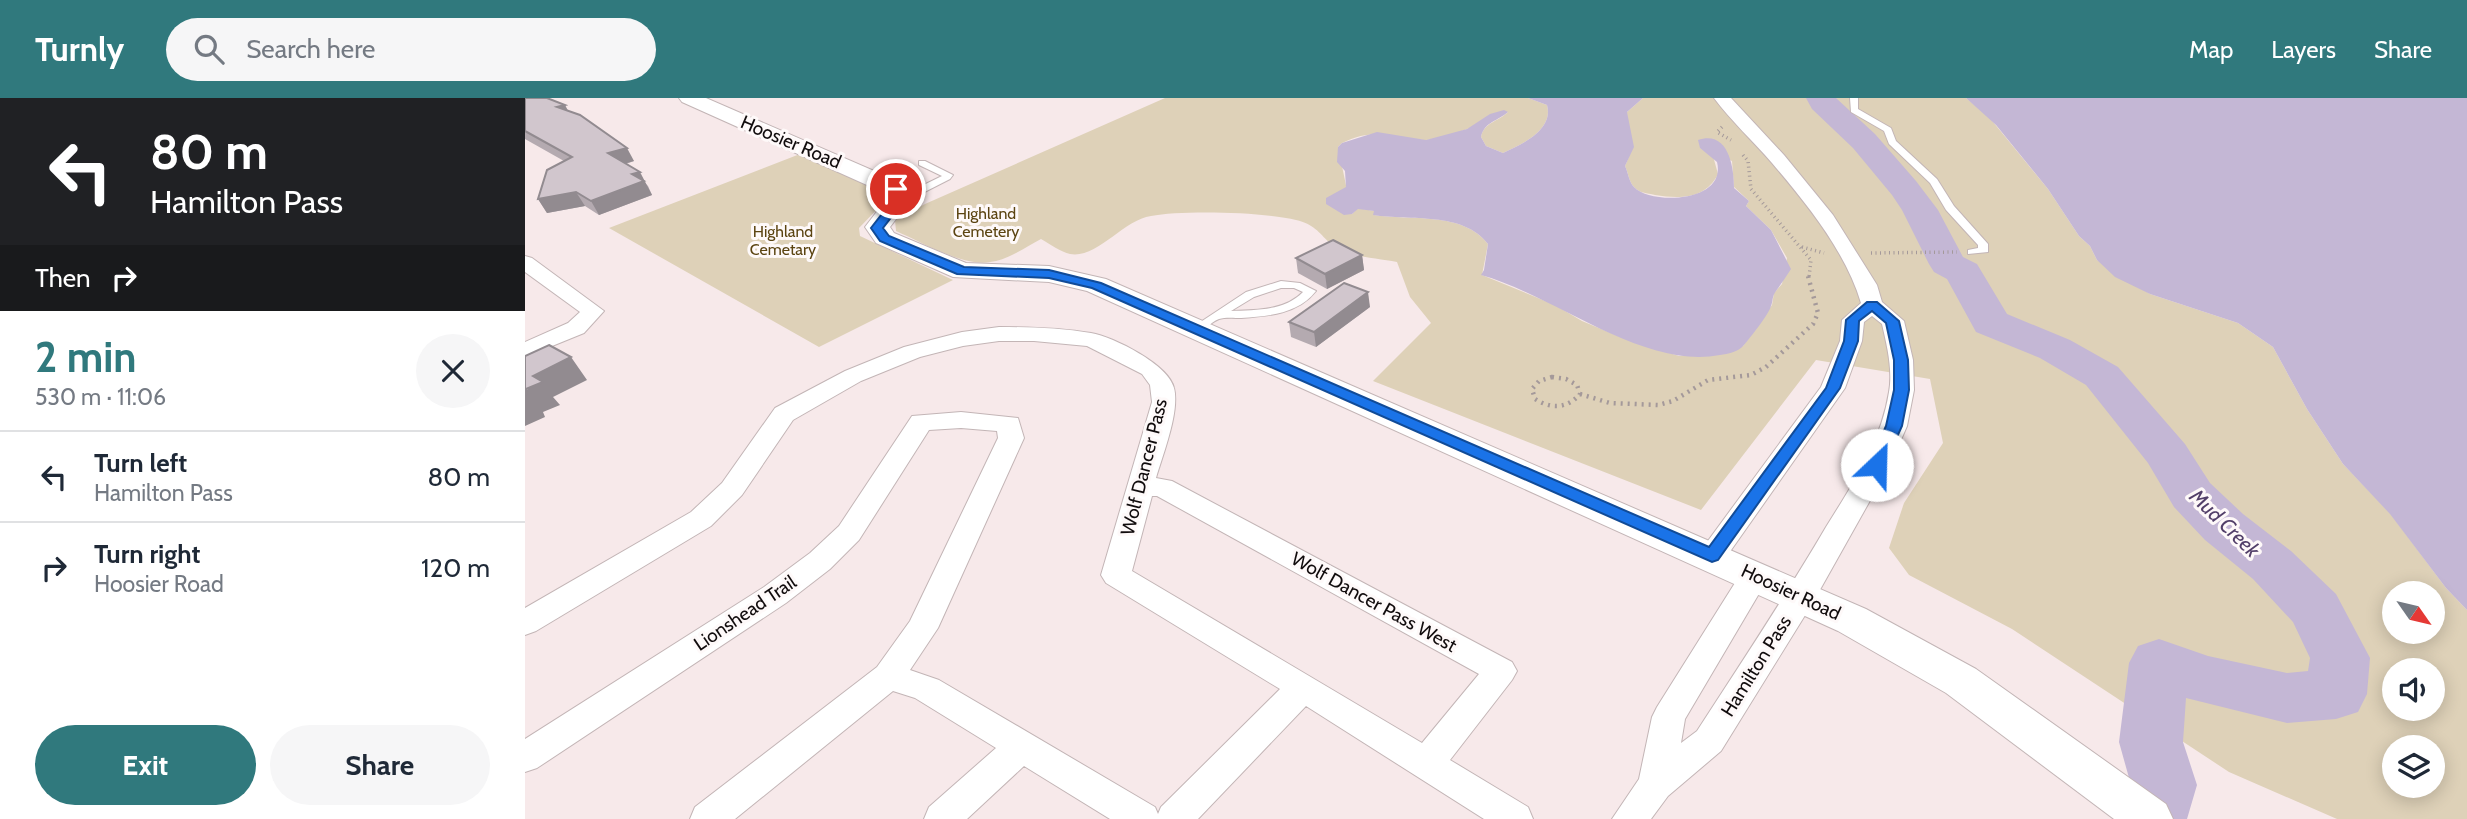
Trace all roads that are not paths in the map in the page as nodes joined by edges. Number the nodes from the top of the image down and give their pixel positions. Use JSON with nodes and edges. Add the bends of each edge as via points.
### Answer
{"nodes":[{"id":1,"x":689,"y":98,"type":"edge"},
{"id":2,"x":1722,"y":98,"type":"edge"},
{"id":3,"x":1854,"y":98,"type":"edge"},
{"id":4,"x":922,"y":163,"type":"dead end"},
{"id":5,"x":897,"y":202,"type":"junction"},
{"id":6,"x":1972,"y":252,"type":"road end"},
{"id":7,"x":525,"y":262,"type":"edge"},
{"id":8,"x":1872,"y":305,"type":"junction"},
{"id":9,"x":1208,"y":322,"type":"junction"},
{"id":10,"x":525,"y":350,"type":"edge"},
{"id":11,"x":1141,"y":486,"type":"junction"},
{"id":12,"x":1712,"y":556,"type":"junction"},
{"id":13,"x":1755,"y":575,"type":"junction"},
{"id":14,"x":1801,"y":596,"type":"junction"},
{"id":15,"x":525,"y":623,"type":"edge"},
{"id":16,"x":888,"y":676,"type":"junction"},
{"id":17,"x":1303,"y":687,"type":"junction"},
{"id":18,"x":1023,"y":745,"type":"junction"},
{"id":19,"x":525,"y":757,"type":"edge"},
{"id":20,"x":1426,"y":762,"type":"junction"},
{"id":21,"x":1655,"y":785,"type":"junction"},
{"id":22,"x":708,"y":819,"type":"edge"},
{"id":23,"x":942,"y":819,"type":"edge"},
{"id":24,"x":1142,"y":819,"type":"edge"},
{"id":25,"x":1174,"y":819,"type":"edge"},
{"id":26,"x":1515,"y":819,"type":"edge"},
{"id":27,"x":1630,"y":819,"type":"edge"},
{"id":28,"x":2150,"y":819,"type":"edge"}],
"edges":[{"from":1,"to":5,"type":"street","name":"Hoosier Road","via":[[891,185],[899,193]]},
{"from":2,"to":8,"type":"street","name":"Hamilton Pass","via":[[1826,219],[1866,285]]},
{"from":3,"to":6,"type":"lane","via":[[1854,110],[1888,130],[1892,142],[1934,181],[1950,208],[1983,244],[1985,250]]},
{"from":4,"to":5,"type":"lane","via":[[947,177]]},
{"from":5,"to":9,"type":"street","name":"Hoosier Road","via":[[881,220],[879,233],[950,267],[1075,279]]},
{"from":7,"to":10,"type":"street","via":[[593,311],[576,328]]},
{"from":8,"to":12,"type":"street","via":[[1853,320],[1851,341],[1833,388]]},
{"from":8,"to":14,"type":"street","name":"Hamilton Pass","via":[[1893,321],[1897,335],[1902,390],[1894,426],[1877,465]]},
{"from":9,"to":9,"type":"lane","via":[[1260,290],[1292,285],[1310,291],[1293,305]]},
{"from":9,"to":12,"type":"street","name":"Hoosier Road"},
{"from":11,"to":15,"type":"street","name":"Wolf Dancer Pass","via":[[1164,402],[1162,385],[1150,369],[1092,340],[999,334],[963,339],[912,352],[853,376],[784,414],[732,489],[701,519]]},
{"from":11,"to":17,"type":"street","name":"Wolf Dancer Pass","via":[[1116,575]]},
{"from":11,"to":20,"type":"street","name":"Wolf Dancer Pass West","via":[[1162,487],[1501,671]]},
{"from":12,"to":13,"type":"street","name":"Hoosier Road"},
{"from":13,"to":14,"type":"street","name":"Hoosier Road"},
{"from":13,"to":21,"type":"street","name":"Hamilton Pass","via":[[1669,717]]},
{"from":14,"to":21,"type":"street","name":"Hamilton Pass","via":[[1709,741]]},
{"from":14,"to":28,"type":"street","name":"Hoosier Road","via":[[1961,681]]},
{"from":16,"to":18,"type":"street","via":[[927,689]]},
{"from":16,"to":19,"type":"street","name":"Lionshead Trail","via":[[922,628],[1011,438],[1009,424],[921,422],[849,533],[820,562]]},
{"from":16,"to":22,"type":"street"},
{"from":17,"to":20,"type":"street","name":"Wolf Dancer Pass"},
{"from":17,"to":25,"type":"street"},
{"from":18,"to":23,"type":"street"},
{"from":18,"to":24,"type":"street"},
{"from":20,"to":26,"type":"street","name":"Wolf Dancer Pass"},
{"from":21,"to":27,"type":"street","name":"Hamilton Pass"}]}
